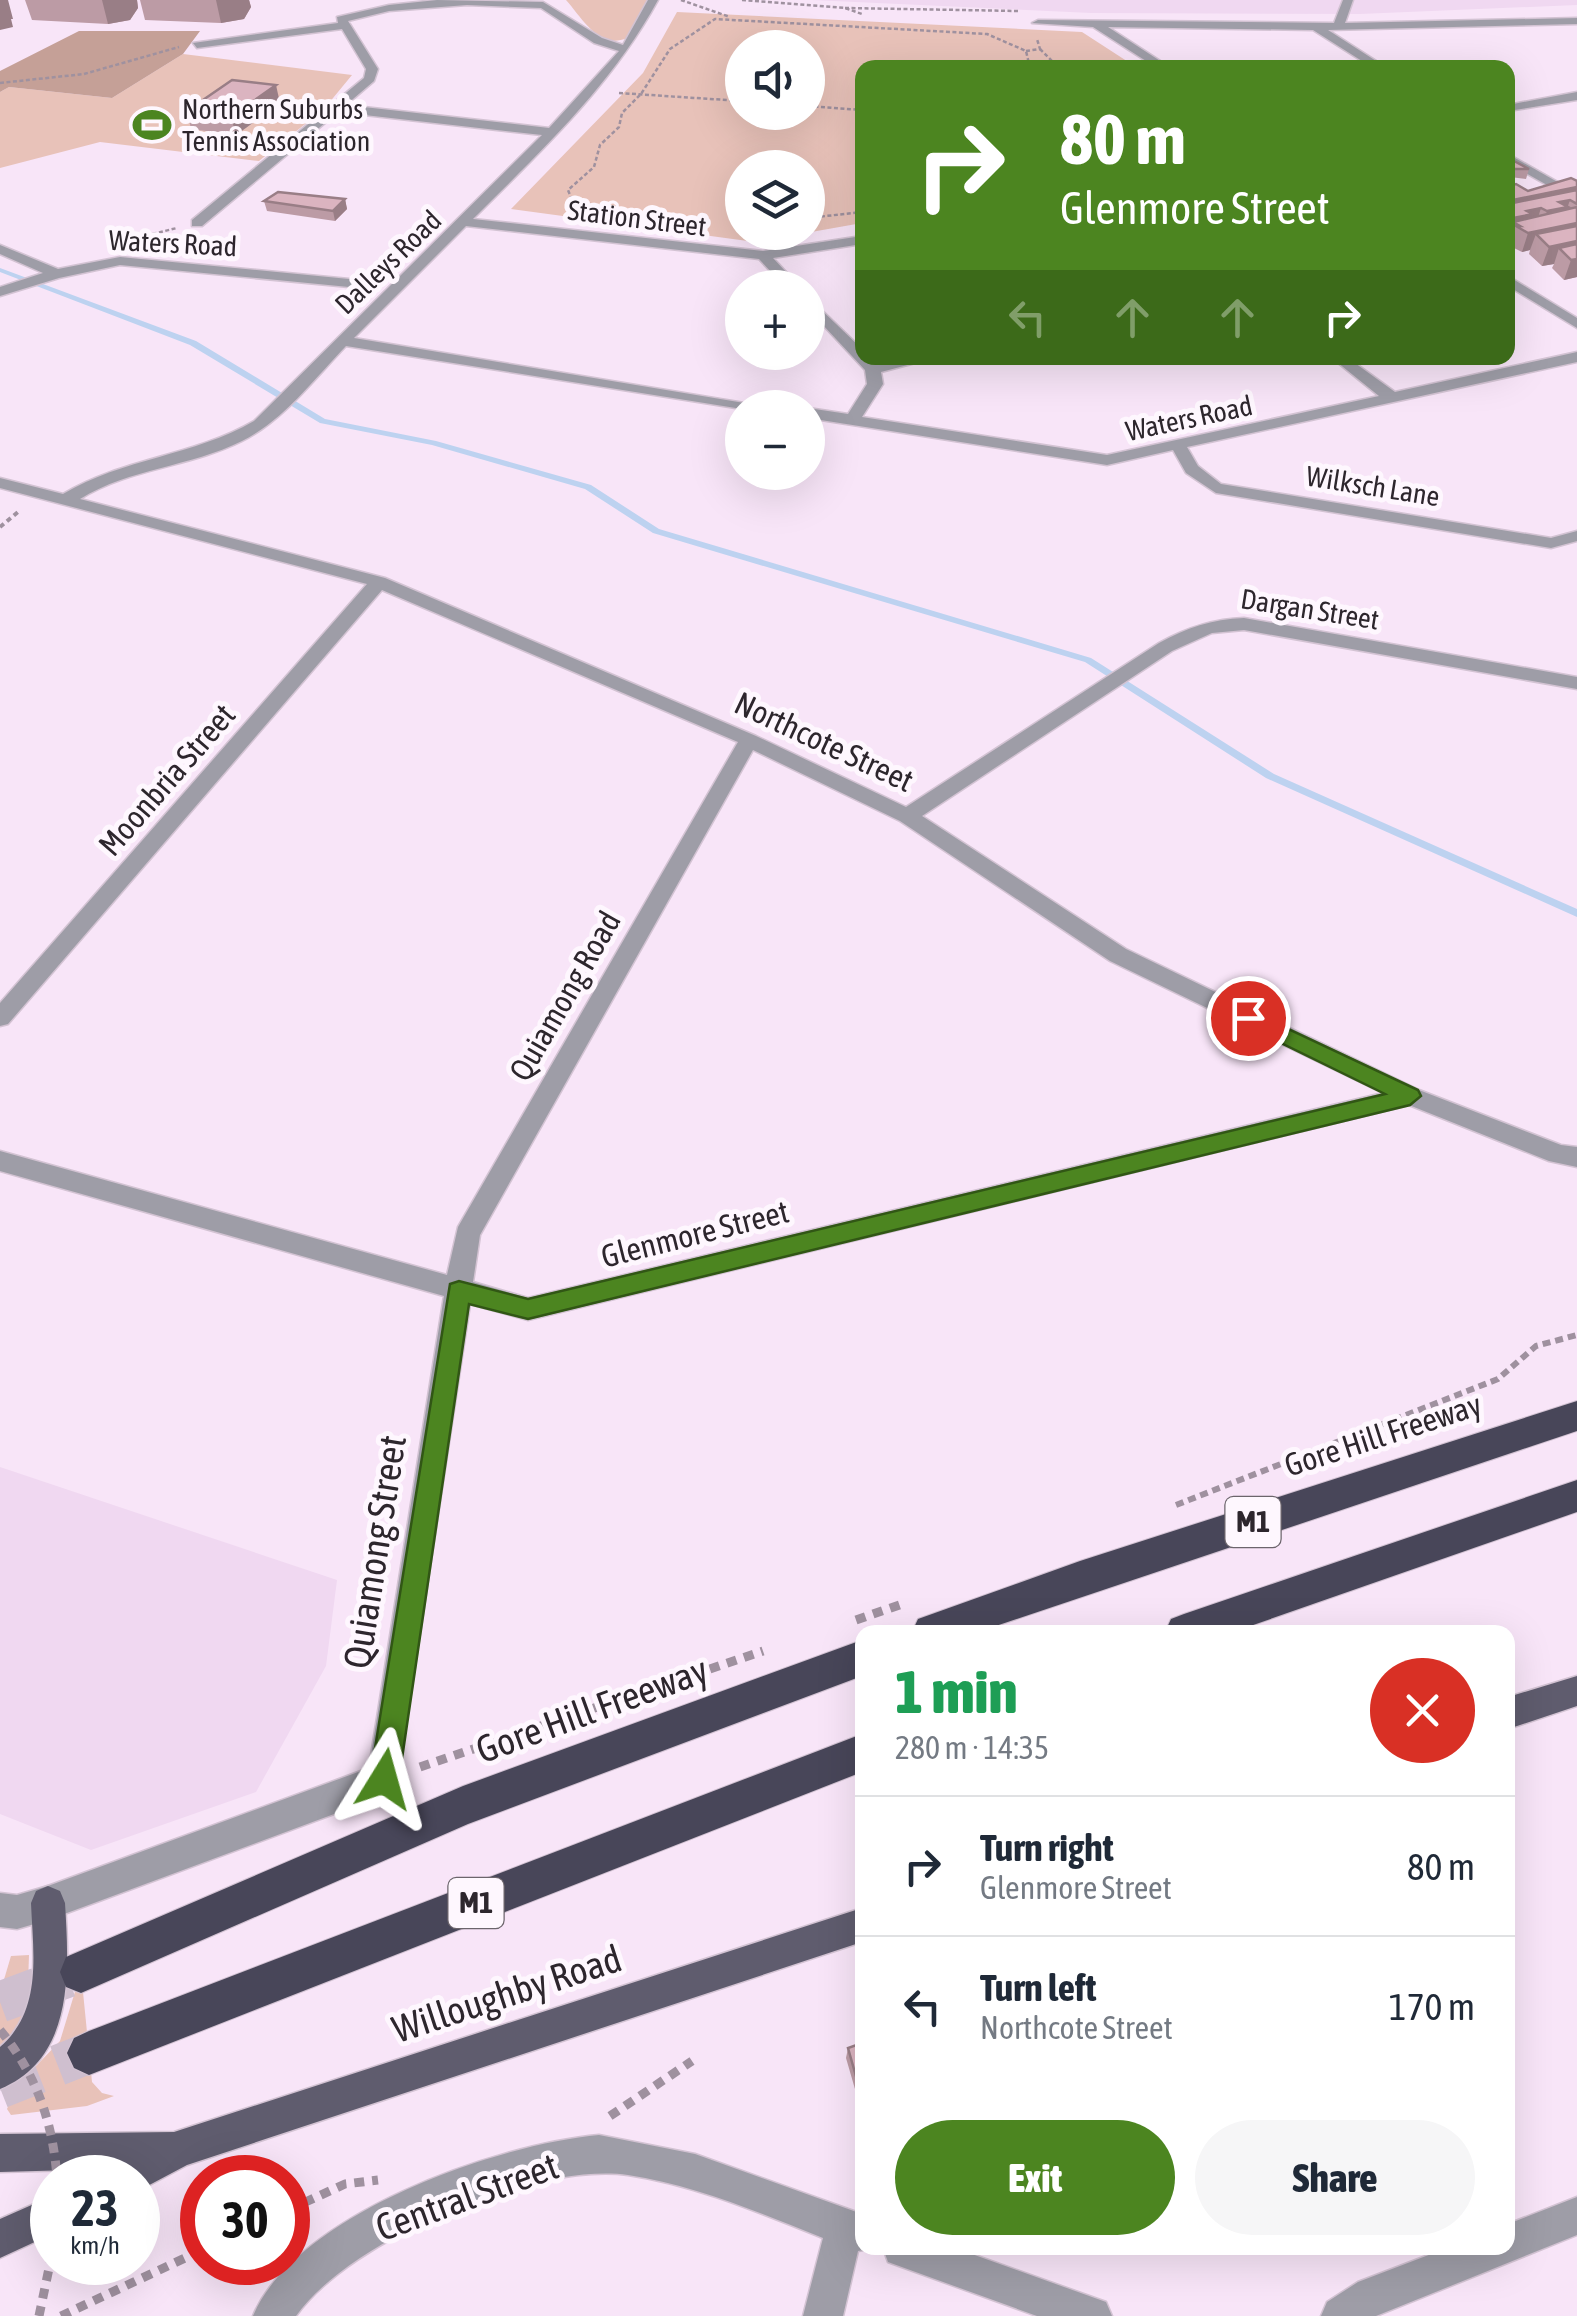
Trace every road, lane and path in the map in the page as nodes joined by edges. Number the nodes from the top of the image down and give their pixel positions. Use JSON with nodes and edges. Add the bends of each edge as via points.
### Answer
{"nodes":[{"id":1,"x":653,"y":0,"type":"edge"},
{"id":2,"x":681,"y":0,"type":"edge"},
{"id":3,"x":742,"y":0,"type":"edge"},
{"id":4,"x":544,"y":2,"type":"edge"},
{"id":5,"x":1348,"y":2,"type":"edge"},
{"id":6,"x":845,"y":8,"type":"junction"},
{"id":7,"x":862,"y":14,"type":"dead end"},
{"id":8,"x":731,"y":18,"type":"junction"},
{"id":9,"x":1577,"y":21,"type":"edge"},
{"id":10,"x":342,"y":22,"type":"junction"},
{"id":11,"x":1038,"y":23,"type":"dead end"},
{"id":12,"x":1054,"y":24,"type":"junction"},
{"id":13,"x":1097,"y":25,"type":"junction"},
{"id":14,"x":1338,"y":27,"type":"junction"},
{"id":15,"x":1316,"y":28,"type":"junction"},
{"id":16,"x":197,"y":44,"type":"joint"},
{"id":17,"x":626,"y":49,"type":"junction"},
{"id":18,"x":1040,"y":49,"type":"dead end"},
{"id":19,"x":1028,"y":60,"type":"edge"},
{"id":20,"x":1052,"y":60,"type":"edge"},
{"id":21,"x":1153,"y":60,"type":"edge"},
{"id":22,"x":1369,"y":60,"type":"edge"},
{"id":23,"x":0,"y":84,"type":"edge"},
{"id":24,"x":641,"y":94,"type":"junction"},
{"id":25,"x":1577,"y":96,"type":"edge"},
{"id":26,"x":725,"y":100,"type":"edge"},
{"id":27,"x":825,"y":107,"type":"edge"},
{"id":28,"x":1515,"y":107,"type":"edge"},
{"id":29,"x":337,"y":108,"type":"junction"},
{"id":30,"x":855,"y":109,"type":"edge"},
{"id":31,"x":551,"y":132,"type":"junction"},
{"id":32,"x":1515,"y":162,"type":"edge"},
{"id":33,"x":1577,"y":186,"type":"edge"},
{"id":34,"x":1562,"y":189,"type":"junction"},
{"id":35,"x":1577,"y":198,"type":"edge"},
{"id":36,"x":628,"y":213,"type":"dead end"},
{"id":37,"x":855,"y":213,"type":"edge"},
{"id":38,"x":825,"y":216,"type":"edge"},
{"id":39,"x":465,"y":222,"type":"junction"},
{"id":40,"x":197,"y":223,"type":"dead end"},
{"id":41,"x":855,"y":241,"type":"edge"},
{"id":42,"x":0,"y":249,"type":"edge"},
{"id":43,"x":763,"y":255,"type":"junction"},
{"id":44,"x":777,"y":270,"type":"edge"},
{"id":45,"x":56,"y":274,"type":"junction"},
{"id":46,"x":349,"y":283,"type":"dead end"},
{"id":47,"x":1515,"y":284,"type":"edge"},
{"id":48,"x":0,"y":292,"type":"edge"},
{"id":49,"x":1570,"y":299,"type":"dead end"},
{"id":50,"x":1547,"y":304,"type":"junction"},
{"id":51,"x":825,"y":319,"type":"edge"},
{"id":52,"x":1577,"y":324,"type":"edge"},
{"id":53,"x":342,"y":342,"type":"junction"},
{"id":54,"x":855,"y":349,"type":"edge"},
{"id":55,"x":1577,"y":357,"type":"edge"},
{"id":56,"x":870,"y":365,"type":"edge"},
{"id":57,"x":889,"y":365,"type":"edge"},
{"id":58,"x":1348,"y":365,"type":"edge"},
{"id":59,"x":873,"y":368,"type":"junction"},
{"id":60,"x":1394,"y":399,"type":"junction"},
{"id":61,"x":725,"y":402,"type":"edge"},
{"id":62,"x":825,"y":416,"type":"edge"},
{"id":63,"x":852,"y":420,"type":"junction"},
{"id":64,"x":1178,"y":446,"type":"junction"},
{"id":65,"x":0,"y":483,"type":"edge"},
{"id":66,"x":66,"y":500,"type":"junction"},
{"id":67,"x":1577,"y":536,"type":"edge"},
{"id":68,"x":378,"y":582,"type":"junction"},
{"id":69,"x":1577,"y":683,"type":"edge"},
{"id":70,"x":748,"y":740,"type":"junction"},
{"id":71,"x":907,"y":816,"type":"junction"},
{"id":72,"x":0,"y":1018,"type":"edge"},
{"id":73,"x":1410,"y":1096,"type":"junction"},
{"id":74,"x":1577,"y":1157,"type":"edge"},
{"id":75,"x":0,"y":1161,"type":"edge"},
{"id":76,"x":459,"y":1292,"type":"junction"},
{"id":77,"x":1577,"y":1336,"type":"edge"},
{"id":78,"x":1577,"y":1416,"type":"edge"},
{"id":79,"x":1577,"y":1496,"type":"edge"},
{"id":80,"x":1165,"y":1510,"type":"dead end"},
{"id":81,"x":925,"y":1596,"type":"dead end"},
{"id":82,"x":880,"y":1625,"type":"edge"},
{"id":83,"x":951,"y":1625,"type":"edge"},
{"id":84,"x":1204,"y":1625,"type":"edge"},
{"id":85,"x":855,"y":1641,"type":"edge"},
{"id":86,"x":778,"y":1646,"type":"dead end"},
{"id":87,"x":1577,"y":1690,"type":"edge"},
{"id":88,"x":1515,"y":1711,"type":"edge"},
{"id":89,"x":855,"y":1757,"type":"edge"},
{"id":90,"x":384,"y":1779,"type":"junction"},
{"id":91,"x":48,"y":1903,"type":"junction"},
{"id":92,"x":0,"y":1910,"type":"edge"},
{"id":93,"x":855,"y":1927,"type":"edge"},
{"id":94,"x":81,"y":1972,"type":"tunnel mouth"},
{"id":95,"x":0,"y":2030,"type":"edge"},
{"id":96,"x":88,"y":2053,"type":"tunnel mouth"},
{"id":97,"x":0,"y":2071,"type":"edge"},
{"id":98,"x":178,"y":2149,"type":"junction"},
{"id":99,"x":0,"y":2154,"type":"edge"},
{"id":100,"x":54,"y":2155,"type":"edge"},
{"id":101,"x":160,"y":2159,"type":"edge"},
{"id":102,"x":1577,"y":2216,"type":"edge"},
{"id":103,"x":30,"y":2225,"type":"edge"},
{"id":104,"x":854,"y":2230,"type":"edge"},
{"id":105,"x":0,"y":2239,"type":"edge"},
{"id":106,"x":1515,"y":2240,"type":"edge"},
{"id":107,"x":922,"y":2255,"type":"edge"},
{"id":108,"x":1478,"y":2255,"type":"edge"},
{"id":109,"x":180,"y":2260,"type":"edge"},
{"id":110,"x":45,"y":2285,"type":"edge"},
{"id":111,"x":39,"y":2316,"type":"edge"},
{"id":112,"x":61,"y":2316,"type":"edge"},
{"id":113,"x":273,"y":2316,"type":"edge"},
{"id":114,"x":822,"y":2316,"type":"edge"},
{"id":115,"x":1092,"y":2316,"type":"edge"},
{"id":116,"x":1340,"y":2316,"type":"edge"}],
"edges":[{"from":1,"to":17,"type":"street","name":"Dalleys Road"},
{"from":2,"to":8,"type":"path"},
{"from":3,"to":6,"type":"path"},
{"from":4,"to":10,"type":"street","via":[[380,6]]},
{"from":4,"to":17,"type":"street","via":[[595,43]]},
{"from":5,"to":14,"type":"street"},
{"from":6,"to":7,"type":"path"},
{"from":6,"to":12,"type":"path","via":[[1038,12]]},
{"from":8,"to":19,"type":"path","via":[[987,34],[1026,51]]},
{"from":8,"to":24,"type":"path","via":[[704,23],[670,49]]},
{"from":9,"to":14,"type":"street"},
{"from":10,"to":16,"type":"street"},
{"from":10,"to":29,"type":"street","via":[[372,69],[370,79]]},
{"from":11,"to":12,"type":"street"},
{"from":12,"to":13,"type":"street"},
{"from":13,"to":15,"type":"street"},
{"from":13,"to":21,"type":"street"},
{"from":14,"to":15,"type":"street"},
{"from":15,"to":22,"type":"street"},
{"from":16,"to":23,"type":"path","via":[[84,74]]},
{"from":17,"to":31,"type":"street","name":"Dalleys Road"},
{"from":18,"to":20,"type":"path"},
{"from":24,"to":26,"type":"path"},
{"from":24,"to":36,"type":"path","via":[[600,145],[594,167],[568,190],[572,200]]},
{"from":25,"to":28,"type":"street"},
{"from":27,"to":30,"type":"path"},
{"from":29,"to":31,"type":"street"},
{"from":29,"to":40,"type":"street"},
{"from":31,"to":39,"type":"street","name":"Dalleys Road"},
{"from":32,"to":34,"type":"street"},
{"from":33,"to":34,"type":"street"},
{"from":34,"to":35,"type":"street"},
{"from":37,"to":38,"type":"path"},
{"from":39,"to":43,"type":"street","name":"Station Street"},
{"from":39,"to":53,"type":"street","name":"Dalleys Road"},
{"from":41,"to":43,"type":"street","name":"Station Street"},
{"from":42,"to":45,"type":"street"},
{"from":43,"to":44,"type":"street"},
{"from":45,"to":46,"type":"street","name":"Waters Road","via":[[120,260]]},
{"from":45,"to":48,"type":"street","name":"Waters Road"},
{"from":47,"to":50,"type":"street"},
{"from":49,"to":50,"type":"street"},
{"from":50,"to":52,"type":"street"},
{"from":51,"to":54,"type":"street"},
{"from":53,"to":61,"type":"street"},
{"from":53,"to":66,"type":"street","name":"Dalleys Road","via":[[238,440],[104,476]]},
{"from":55,"to":60,"type":"street","name":"Waters Road"},
{"from":56,"to":59,"type":"street"},
{"from":57,"to":59,"type":"street"},
{"from":58,"to":60,"type":"street"},
{"from":59,"to":63,"type":"street","via":[[876,384]]},
{"from":60,"to":64,"type":"street","name":"Waters Road"},
{"from":62,"to":63,"type":"street","name":"Waters Road"},
{"from":63,"to":64,"type":"street","name":"Waters Road","via":[[1107,460]]},
{"from":64,"to":67,"type":"street","name":"Wilksch Lane","via":[[1192,469],[1216,488],[1551,543]]},
{"from":65,"to":66,"type":"street","name":"Northcote Street"},
{"from":66,"to":68,"type":"street","name":"Northcote Street"},
{"from":68,"to":70,"type":"street","name":"Northcote Street"},
{"from":68,"to":72,"type":"street","name":"Moonbria Street"},
{"from":69,"to":71,"type":"street","name":"Dargan Street","via":[[1216,624],[1154,654]]},
{"from":70,"to":71,"type":"street","name":"Northcote Street"},
{"from":70,"to":76,"type":"street","name":"Quiamong Road","via":[[467,1234]]},
{"from":71,"to":73,"type":"street","name":"Northcote Street","via":[[1118,955]]},
{"from":73,"to":74,"type":"street","name":"Northcote Street"},
{"from":73,"to":76,"type":"street","name":"Glenmore Street","via":[[528,1309]]},
{"from":75,"to":76,"type":"street","name":"Glenmore Street"},
{"from":76,"to":90,"type":"street","name":"Quiamong Street"},
{"from":77,"to":80,"type":"path","via":[[1536,1346],[1498,1379]]},
{"from":78,"to":83,"type":"highway","name":"Gore Hill Freeway","number":"M1"},
{"from":79,"to":84,"type":"highway"},
{"from":81,"to":82,"type":"path"},
{"from":85,"to":94,"type":"highway","name":"Gore Hill Freeway"},
{"from":86,"to":90,"type":"path"},
{"from":87,"to":88,"type":"main road"},
{"from":89,"to":96,"type":"highway","number":"M1"},
{"from":90,"to":91,"type":"street"},
{"from":91,"to":92,"type":"street"},
{"from":91,"to":97,"type":"main road","via":[[48,2009],[33,2038]]},
{"from":93,"to":98,"type":"main road","name":"Willoughby Road"},
{"from":95,"to":100,"type":"path","bridge":true,"via":[[39,2092]]},
{"from":98,"to":99,"type":"main road","name":"Willoughby Road"},
{"from":98,"to":101,"type":"main road","name":"Willoughby Road"},
{"from":102,"to":106,"type":"street"},
{"from":103,"to":105,"type":"main road"},
{"from":104,"to":113,"type":"street","name":"Central Street","via":[[663,2164],[599,2154],[540,2164],[383,2224],[336,2248],[290,2286]]},
{"from":104,"to":114,"type":"street"},
{"from":107,"to":115,"type":"street"},
{"from":108,"to":116,"type":"street","via":[[1372,2296]]},
{"from":109,"to":112,"type":"path"},
{"from":110,"to":111,"type":"path"}]}
